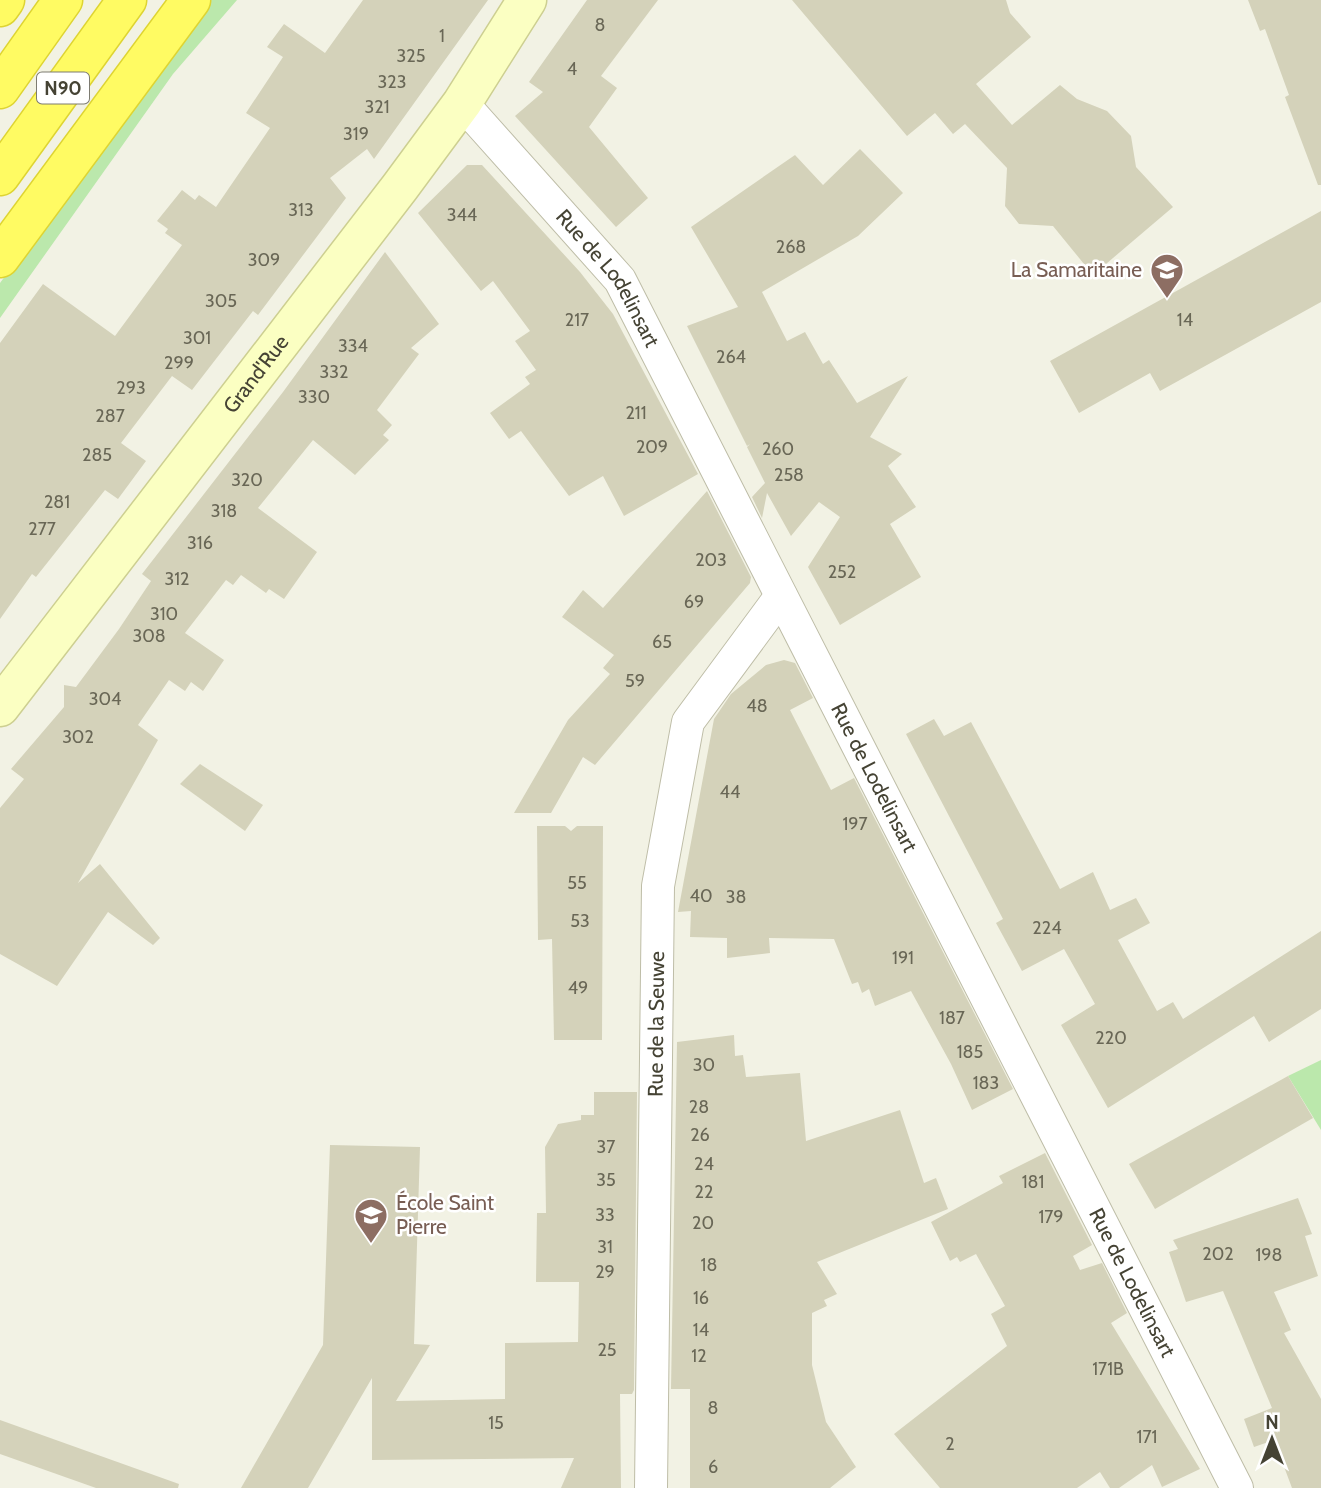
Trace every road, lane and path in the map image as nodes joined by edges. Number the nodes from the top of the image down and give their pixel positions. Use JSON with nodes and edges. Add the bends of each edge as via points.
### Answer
{"nodes":[{"id":1,"x":5,"y":0,"type":"edge"},
{"id":2,"x":63,"y":0,"type":"edge"},
{"id":3,"x":127,"y":0,"type":"edge"},
{"id":4,"x":191,"y":0,"type":"edge"},
{"id":5,"x":527,"y":0,"type":"edge"},
{"id":6,"x":0,"y":7,"type":"edge"},
{"id":7,"x":0,"y":89,"type":"edge"},
{"id":8,"x":462,"y":103,"type":"junction"},
{"id":9,"x":0,"y":176,"type":"edge"},
{"id":10,"x":0,"y":258,"type":"edge"},
{"id":11,"x":781,"y":596,"type":"junction"},
{"id":12,"x":0,"y":707,"type":"edge"},
{"id":13,"x":651,"y":1488,"type":"edge"},
{"id":14,"x":1237,"y":1488,"type":"edge"}],
"edges":[{"from":1,"to":6,"type":"highway"},
{"from":2,"to":7,"type":"highway","number":"N90"},
{"from":3,"to":9,"type":"highway","number":"N90"},
{"from":4,"to":10,"type":"highway"},
{"from":5,"to":8,"type":"street","name":"Grand'Rue"},
{"from":8,"to":11,"type":"street","name":"Rue de Lodelinsart","via":[[620,280]]},
{"from":8,"to":12,"type":"street","name":"Grand'Rue"},
{"from":11,"to":13,"type":"street","name":"Rue de la Seuwe","via":[[688,722],[658,886]]},
{"from":11,"to":14,"type":"street","name":"Rue de Lodelinsart"}]}
